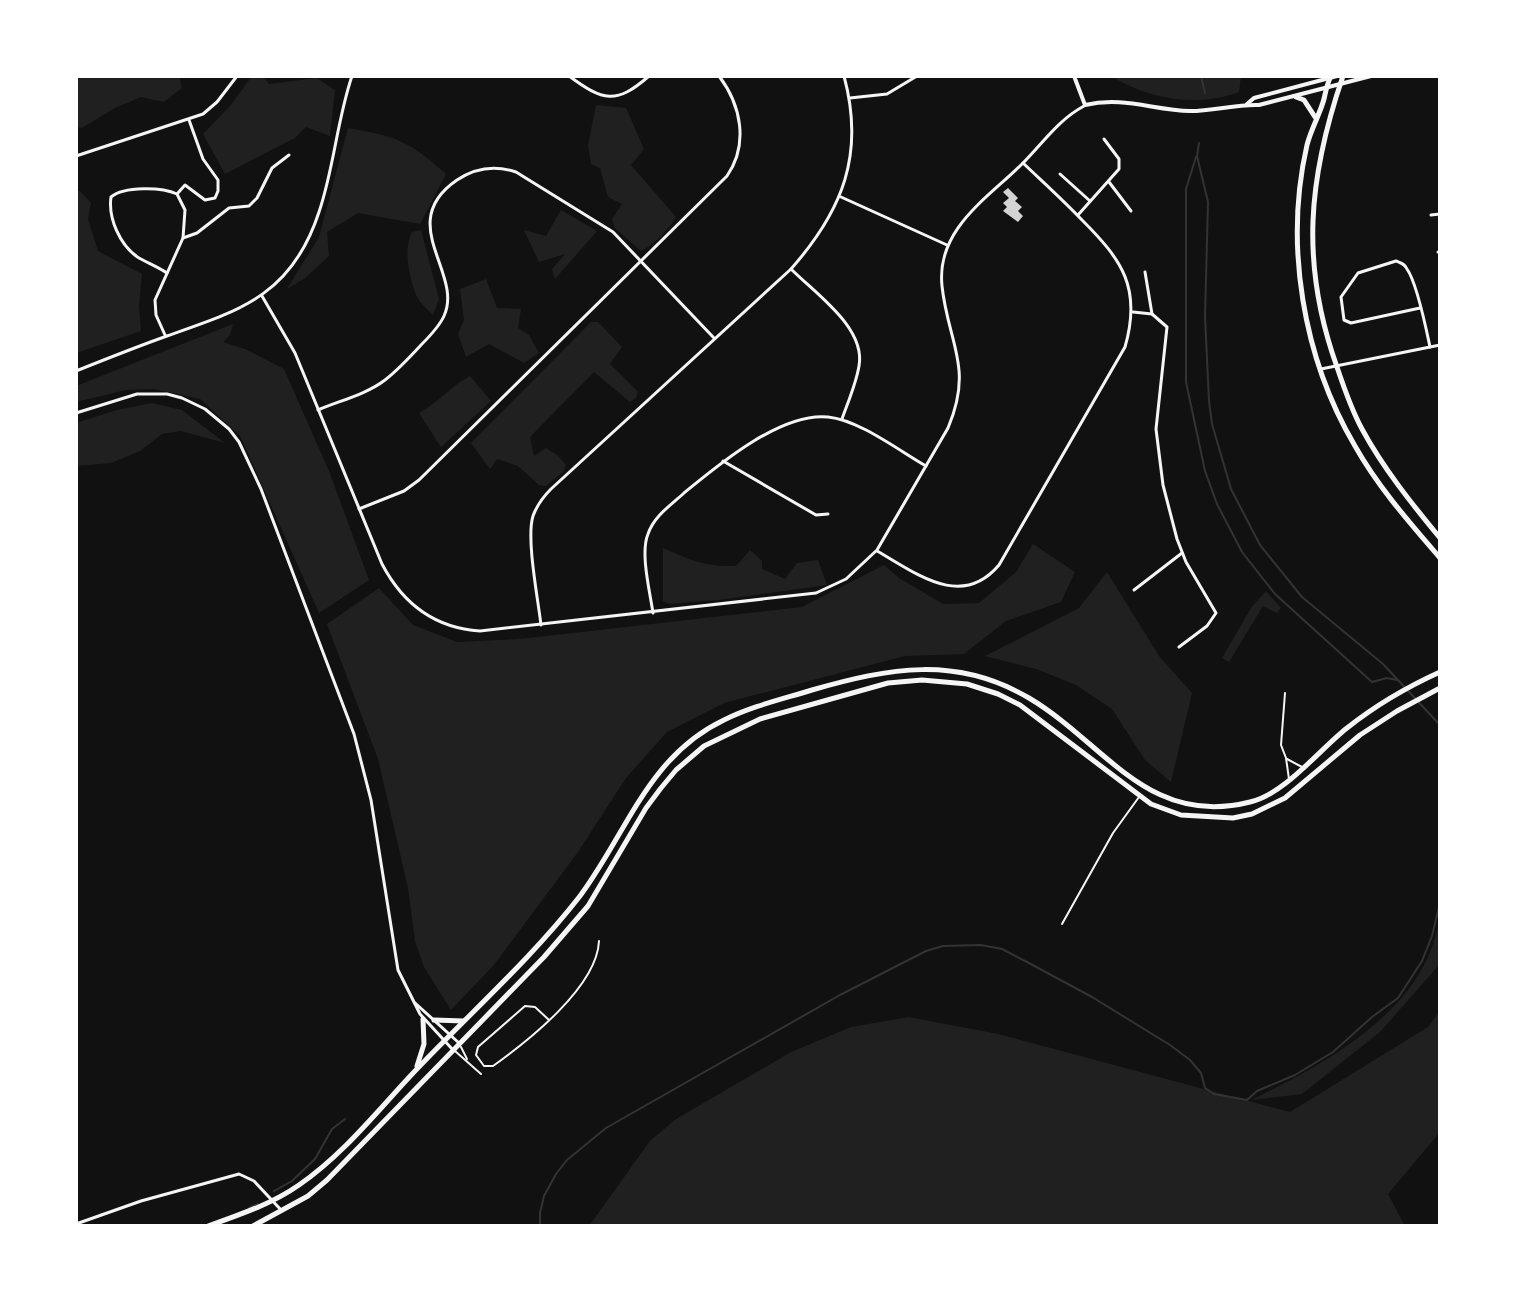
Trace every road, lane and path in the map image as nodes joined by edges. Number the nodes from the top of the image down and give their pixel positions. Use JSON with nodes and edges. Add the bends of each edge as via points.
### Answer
{"nodes":[{"id":1,"x":237,"y":76,"type":"edge"},
{"id":2,"x":352,"y":76,"type":"edge"},
{"id":3,"x":569,"y":76,"type":"edge"},
{"id":4,"x":649,"y":76,"type":"edge"},
{"id":5,"x":719,"y":76,"type":"edge"},
{"id":6,"x":844,"y":76,"type":"edge"},
{"id":7,"x":917,"y":76,"type":"edge"},
{"id":8,"x":1074,"y":76,"type":"edge"},
{"id":9,"x":1333,"y":76,"type":"edge"},
{"id":10,"x":1343,"y":76,"type":"edge"},
{"id":11,"x":1371,"y":76,"type":"edge"},
{"id":12,"x":1340,"y":86,"type":"junction"},
{"id":13,"x":1325,"y":90,"type":"junction"},
{"id":14,"x":1296,"y":97,"type":"junction"},
{"id":15,"x":850,"y":98,"type":"junction"},
{"id":16,"x":1247,"y":104,"type":"junction"},
{"id":17,"x":1085,"y":105,"type":"junction"},
{"id":18,"x":1316,"y":118,"type":"junction"},
{"id":19,"x":189,"y":120,"type":"junction"},
{"id":20,"x":1104,"y":139,"type":"dead end"},
{"id":21,"x":289,"y":155,"type":"dead end"},
{"id":22,"x":76,"y":156,"type":"edge"},
{"id":23,"x":1023,"y":163,"type":"junction"},
{"id":24,"x":1060,"y":174,"type":"dead end"},
{"id":25,"x":1109,"y":182,"type":"junction"},
{"id":26,"x":177,"y":194,"type":"junction"},
{"id":27,"x":841,"y":197,"type":"junction"},
{"id":28,"x":1091,"y":202,"type":"junction"},
{"id":29,"x":1131,"y":211,"type":"dead end"},
{"id":30,"x":1440,"y":214,"type":"edge"},
{"id":31,"x":1431,"y":215,"type":"dead end"},
{"id":32,"x":1078,"y":216,"type":"junction"},
{"id":33,"x":183,"y":238,"type":"junction"},
{"id":34,"x":948,"y":245,"type":"junction"},
{"id":35,"x":640,"y":262,"type":"junction"},
{"id":36,"x":791,"y":269,"type":"junction"},
{"id":37,"x":1145,"y":272,"type":"dead end"},
{"id":38,"x":167,"y":273,"type":"junction"},
{"id":39,"x":262,"y":296,"type":"junction"},
{"id":40,"x":1420,"y":308,"type":"junction"},
{"id":41,"x":1133,"y":312,"type":"junction"},
{"id":42,"x":1152,"y":314,"type":"junction"},
{"id":43,"x":166,"y":336,"type":"junction"},
{"id":44,"x":714,"y":338,"type":"junction"},
{"id":45,"x":1440,"y":345,"type":"edge"},
{"id":46,"x":1430,"y":347,"type":"junction"},
{"id":47,"x":1336,"y":365,"type":"junction"},
{"id":48,"x":1321,"y":369,"type":"junction"},
{"id":49,"x":76,"y":371,"type":"edge"},
{"id":50,"x":318,"y":410,"type":"junction"},
{"id":51,"x":76,"y":413,"type":"edge"},
{"id":52,"x":842,"y":419,"type":"junction"},
{"id":53,"x":723,"y":461,"type":"junction"},
{"id":54,"x":926,"y":466,"type":"junction"},
{"id":55,"x":359,"y":509,"type":"junction"},
{"id":56,"x":828,"y":514,"type":"dead end"},
{"id":57,"x":1440,"y":538,"type":"edge"},
{"id":58,"x":877,"y":550,"type":"junction"},
{"id":59,"x":1182,"y":553,"type":"junction"},
{"id":60,"x":1440,"y":558,"type":"edge"},
{"id":61,"x":1134,"y":590,"type":"dead end"},
{"id":62,"x":653,"y":613,"type":"junction"},
{"id":63,"x":541,"y":625,"type":"junction"},
{"id":64,"x":1179,"y":647,"type":"dead end"},
{"id":65,"x":1440,"y":672,"type":"edge"},
{"id":66,"x":1440,"y":688,"type":"edge"},
{"id":67,"x":1285,"y":693,"type":"dead end"},
{"id":68,"x":1286,"y":758,"type":"junction"},
{"id":69,"x":1302,"y":767,"type":"junction"},
{"id":70,"x":1289,"y":779,"type":"junction"},
{"id":71,"x":1139,"y":796,"type":"junction"},
{"id":72,"x":1062,"y":924,"type":"dead end"},
{"id":73,"x":599,"y":941,"type":"dead end"},
{"id":74,"x":415,"y":1003,"type":"junction"},
{"id":75,"x":423,"y":1019,"type":"junction"},
{"id":76,"x":434,"y":1020,"type":"junction"},
{"id":77,"x":549,"y":1020,"type":"junction"},
{"id":78,"x":464,"y":1021,"type":"junction"},
{"id":79,"x":451,"y":1035,"type":"junction"},
{"id":80,"x":444,"y":1041,"type":"junction"},
{"id":81,"x":459,"y":1043,"type":"junction"},
{"id":82,"x":453,"y":1050,"type":"junction"},
{"id":83,"x":468,"y":1060,"type":"junction"},
{"id":84,"x":415,"y":1071,"type":"junction"},
{"id":85,"x":481,"y":1074,"type":"dead end"},
{"id":86,"x":272,"y":1200,"type":"junction"},
{"id":87,"x":282,"y":1211,"type":"junction"},
{"id":88,"x":76,"y":1224,"type":"edge"},
{"id":89,"x":208,"y":1226,"type":"edge"},
{"id":90,"x":253,"y":1226,"type":"edge"}],
"edges":[{"from":1,"to":19,"type":"street","via":[[210,109]]},
{"from":2,"to":39,"type":"street","via":[[312,232],[295,261]]},
{"from":3,"to":4,"type":"street","via":[[594,94],[610,97],[623,95]]},
{"from":5,"to":35,"type":"street","via":[[739,117],[733,167]]},
{"from":6,"to":15,"type":"street"},
{"from":7,"to":15,"type":"street","via":[[887,94]]},
{"from":8,"to":17,"type":"street"},
{"from":9,"to":13,"type":"main road"},
{"from":9,"to":16,"type":"street"},
{"from":10,"to":12,"type":"main road"},
{"from":11,"to":12,"type":"street"},
{"from":12,"to":13,"type":"street"},
{"from":12,"to":47,"type":"main road","via":[[1320,149],[1311,218],[1317,299]]},
{"from":13,"to":14,"type":"street"},
{"from":13,"to":18,"type":"main road"},
{"from":14,"to":16,"type":"street"},
{"from":14,"to":18,"type":"main road"},
{"from":15,"to":27,"type":"street","via":[[852,143]]},
{"from":16,"to":17,"type":"street","via":[[1192,111],[1119,100]]},
{"from":17,"to":23,"type":"street","via":[[1064,119]]},
{"from":18,"to":48,"type":"main road","via":[[1307,145],[1297,229],[1298,269]]},
{"from":19,"to":22,"type":"street"},
{"from":19,"to":26,"type":"street","via":[[205,161],[217,176],[218,191],[215,198],[205,200],[185,185]]},
{"from":20,"to":25,"type":"street","via":[[1120,164]]},
{"from":21,"to":33,"type":"street","via":[[272,168],[249,206],[229,208]]},
{"from":23,"to":32,"type":"street"},
{"from":23,"to":34,"type":"street","via":[[968,213]]},
{"from":24,"to":28,"type":"street"},
{"from":25,"to":28,"type":"street"},
{"from":25,"to":29,"type":"street"},
{"from":26,"to":33,"type":"street","via":[[185,210]]},
{"from":26,"to":38,"type":"street","via":[[117,192],[110,204],[113,224],[129,248]]},
{"from":27,"to":34,"type":"street"},
{"from":27,"to":36,"type":"street","via":[[819,236]]},
{"from":28,"to":32,"type":"street"},
{"from":30,"to":31,"type":"street"},
{"from":32,"to":41,"type":"street","via":[[1120,263]]},
{"from":33,"to":38,"type":"street"},
{"from":34,"to":54,"type":"street","via":[[941,283],[961,381],[955,411]]},
{"from":35,"to":44,"type":"street"},
{"from":35,"to":50,"type":"street","via":[[606,227],[516,172],[493,168],[464,175],[444,191],[432,216],[433,247],[446,287],[444,317],[383,382]]},
{"from":35,"to":55,"type":"street","via":[[419,480]]},
{"from":36,"to":44,"type":"street"},
{"from":36,"to":52,"type":"street","via":[[848,325],[859,343],[860,365]]},
{"from":37,"to":42,"type":"street"},
{"from":38,"to":43,"type":"street","via":[[155,305]]},
{"from":39,"to":43,"type":"street","via":[[213,322]]},
{"from":39,"to":50,"type":"street","via":[[295,353]]},
{"from":40,"to":40,"type":"street","via":[[1407,268],[1396,261],[1358,273],[1341,297],[1344,320],[1351,323]]},
{"from":40,"to":46,"type":"street"},
{"from":41,"to":42,"type":"street"},
{"from":41,"to":58,"type":"street","via":[[1118,362],[995,570],[970,585],[947,586]]},
{"from":42,"to":59,"type":"street","via":[[1167,329],[1157,443]]},
{"from":43,"to":49,"type":"street"},
{"from":44,"to":63,"type":"street","via":[[539,503],[531,533]]},
{"from":45,"to":46,"type":"street"},
{"from":46,"to":47,"type":"street"},
{"from":47,"to":48,"type":"street"},
{"from":47,"to":57,"type":"main road","via":[[1362,429]]},
{"from":48,"to":60,"type":"main road","via":[[1339,417],[1374,477]]},
{"from":50,"to":55,"type":"street"},
{"from":51,"to":74,"type":"street","via":[[137,394],[167,394],[205,409],[239,442],[354,734],[371,800],[395,956]]},
{"from":52,"to":53,"type":"street","via":[[817,416],[798,421]]},
{"from":52,"to":54,"type":"street"},
{"from":53,"to":56,"type":"street","via":[[816,515]]},
{"from":53,"to":62,"type":"street","via":[[648,531]]},
{"from":54,"to":58,"type":"street"},
{"from":55,"to":63,"type":"street","via":[[391,581],[419,611],[468,631]]},
{"from":58,"to":62,"type":"street","via":[[846,579],[816,593]]},
{"from":59,"to":61,"type":"street"},
{"from":59,"to":64,"type":"street","via":[[1216,613]]},
{"from":62,"to":63,"type":"street"},
{"from":65,"to":69,"type":"main road","via":[[1386,700]]},
{"from":66,"to":71,"type":"main road","via":[[1353,741],[1285,798],[1252,814],[1181,815]]},
{"from":67,"to":68,"type":"lane","via":[[1281,745]]},
{"from":68,"to":69,"type":"lane"},
{"from":68,"to":70,"type":"lane"},
{"from":69,"to":70,"type":"main road"},
{"from":70,"to":78,"type":"main road","via":[[1254,802],[1189,806],[1147,788],[1027,696],[955,671],[891,670],[767,703],[710,726],[674,753],[581,894]]},
{"from":71,"to":72,"type":"lane"},
{"from":71,"to":81,"type":"main road","via":[[1043,720],[998,694],[967,684],[888,683],[760,719],[704,746],[676,770],[646,808],[579,919]]},
{"from":73,"to":77,"type":"lane","via":[[589,971]]},
{"from":74,"to":75,"type":"street"},
{"from":74,"to":76,"type":"street"},
{"from":75,"to":80,"type":"street"},
{"from":75,"to":84,"type":"main road","via":[[423,1052]]},
{"from":76,"to":78,"type":"main road"},
{"from":76,"to":79,"type":"street"},
{"from":77,"to":77,"type":"lane","via":[[535,1007],[525,1006],[478,1047],[478,1059],[493,1066]]},
{"from":78,"to":79,"type":"main road"},
{"from":79,"to":80,"type":"main road"},
{"from":79,"to":81,"type":"street"},
{"from":80,"to":82,"type":"street"},
{"from":80,"to":84,"type":"main road"},
{"from":81,"to":82,"type":"main road"},
{"from":81,"to":83,"type":"lane"},
{"from":82,"to":83,"type":"lane"},
{"from":82,"to":87,"type":"main road","via":[[327,1180]]},
{"from":83,"to":85,"type":"lane"},
{"from":84,"to":86,"type":"main road","via":[[329,1161]]},
{"from":86,"to":87,"type":"street"},
{"from":86,"to":88,"type":"street","via":[[250,1178],[233,1175]]},
{"from":86,"to":89,"type":"main road"},
{"from":87,"to":90,"type":"main road"}]}
